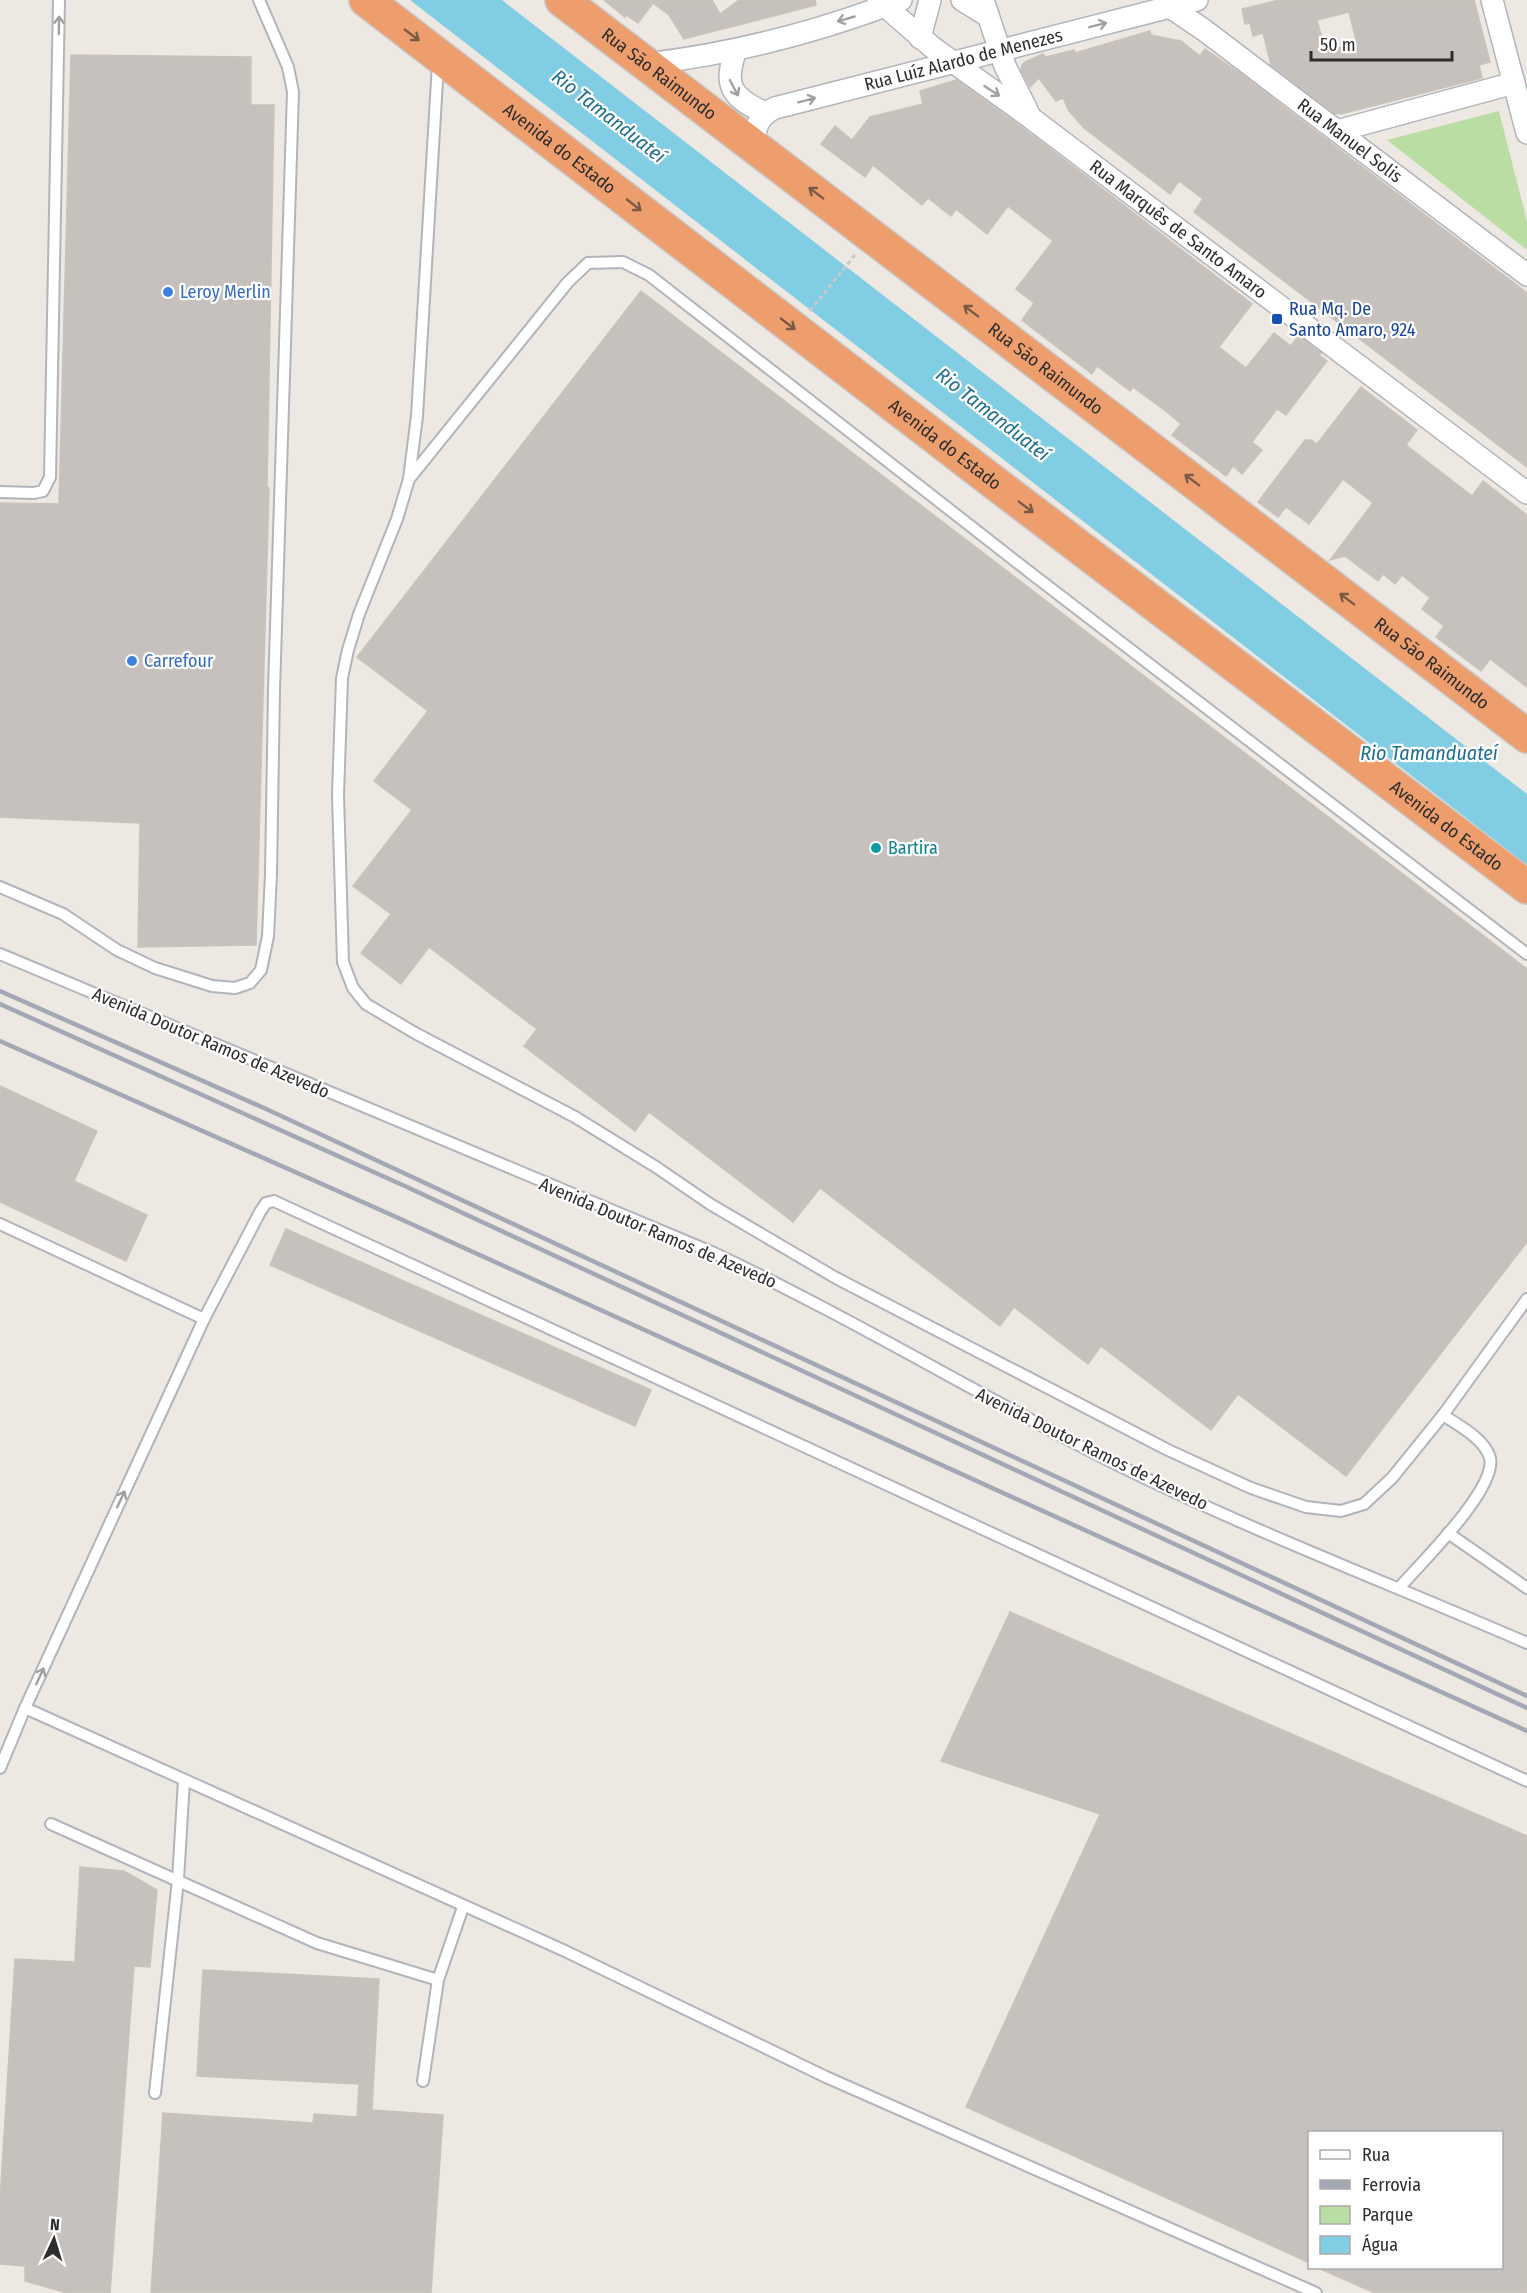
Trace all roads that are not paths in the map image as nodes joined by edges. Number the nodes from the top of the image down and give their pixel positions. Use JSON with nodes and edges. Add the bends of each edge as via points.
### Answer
{"nodes":[{"id":1,"x":59,"y":0,"type":"edge"},
{"id":2,"x":259,"y":0,"type":"edge"},
{"id":3,"x":366,"y":0,"type":"edge"},
{"id":4,"x":562,"y":0,"type":"edge"},
{"id":5,"x":930,"y":0,"type":"edge"},
{"id":6,"x":962,"y":0,"type":"edge"},
{"id":7,"x":1197,"y":0,"type":"edge"},
{"id":8,"x":1492,"y":0,"type":"edge"},
{"id":9,"x":888,"y":2,"type":"edge"},
{"id":10,"x":1170,"y":7,"type":"junction"},
{"id":11,"x":985,"y":8,"type":"edge"},
{"id":12,"x":920,"y":38,"type":"junction"},
{"id":13,"x":736,"y":50,"type":"junction"},
{"id":14,"x":999,"y":51,"type":"junction"},
{"id":15,"x":439,"y":55,"type":"junction"},
{"id":16,"x":953,"y":63,"type":"junction"},
{"id":17,"x":645,"y":64,"type":"junction"},
{"id":18,"x":1514,"y":83,"type":"junction"},
{"id":19,"x":765,"y":112,"type":"junction"},
{"id":20,"x":1031,"y":118,"type":"junction"},
{"id":21,"x":1337,"y":131,"type":"junction"},
{"id":22,"x":1527,"y":133,"type":"edge"},
{"id":23,"x":753,"y":145,"type":"junction"},
{"id":24,"x":1527,"y":275,"type":"edge"},
{"id":25,"x":409,"y":479,"type":"junction"},
{"id":26,"x":0,"y":492,"type":"edge"},
{"id":27,"x":1527,"y":493,"type":"edge"},
{"id":28,"x":1527,"y":736,"type":"edge"},
{"id":29,"x":0,"y":887,"type":"edge"},
{"id":30,"x":1527,"y":887,"type":"edge"},
{"id":31,"x":0,"y":954,"type":"edge"},
{"id":32,"x":1527,"y":954,"type":"edge"},
{"id":33,"x":0,"y":1224,"type":"edge"},
{"id":34,"x":1527,"y":1299,"type":"edge"},
{"id":35,"x":204,"y":1319,"type":"junction"},
{"id":36,"x":1443,"y":1415,"type":"junction"},
{"id":37,"x":1448,"y":1533,"type":"junction"},
{"id":38,"x":1399,"y":1588,"type":"junction"},
{"id":39,"x":1527,"y":1588,"type":"edge"},
{"id":40,"x":1527,"y":1643,"type":"edge"},
{"id":41,"x":25,"y":1708,"type":"junction"},
{"id":42,"x":0,"y":1768,"type":"edge"},
{"id":43,"x":184,"y":1780,"type":"junction"},
{"id":44,"x":1527,"y":1781,"type":"edge"},
{"id":45,"x":51,"y":1824,"type":"dead end"},
{"id":46,"x":178,"y":1880,"type":"junction"},
{"id":47,"x":463,"y":1907,"type":"junction"},
{"id":48,"x":438,"y":1980,"type":"junction"},
{"id":49,"x":423,"y":2081,"type":"dead end"},
{"id":50,"x":155,"y":2093,"type":"dead end"},
{"id":51,"x":1316,"y":2293,"type":"edge"}],
"edges":[{"from":26,"to":1,"type":"lane","one_way":true,"via":[[43,491],[50,477]]},
{"from":2,"to":29,"type":"lane","via":[[288,67],[293,92],[271,874],[268,936],[261,970],[250,983],[235,988],[212,986],[155,968],[117,950],[63,914]]},
{"from":3,"to":15,"type":"highway","name":"Avenida do Estado","one_way":true},
{"from":4,"to":17,"type":"highway","name":"Rua São Raimundo"},
{"from":5,"to":12,"type":"street"},
{"from":6,"to":11,"type":"street"},
{"from":7,"to":10,"type":"street","name":"Rua Luíz Alardo de Menezes"},
{"from":8,"to":18,"type":"street"},
{"from":9,"to":12,"type":"street","name":"Rua Marquês de Santo Amaro"},
{"from":9,"to":13,"type":"street","one_way":true},
{"from":14,"to":10,"type":"street","name":"Rua Luíz Alardo de Menezes","one_way":true},
{"from":10,"to":21,"type":"street","name":"Rua Manuel Solis"},
{"from":11,"to":14,"type":"street","name":"Rua Marquês de Santo Amaro"},
{"from":12,"to":16,"type":"street","name":"Rua Marquês de Santo Amaro"},
{"from":13,"to":17,"type":"street"},
{"from":13,"to":19,"type":"street","one_way":true,"via":[[729,69],[736,95]]},
{"from":14,"to":16,"type":"street","name":"Rua Luíz Alardo de Menezes"},
{"from":14,"to":20,"type":"street","name":"Rua Marquês de Santo Amaro"},
{"from":15,"to":25,"type":"lane","via":[[417,416]]},
{"from":15,"to":30,"type":"highway","name":"Avenida do Estado","one_way":true},
{"from":19,"to":16,"type":"street","name":"Rua Luíz Alardo de Menezes","one_way":true},
{"from":16,"to":20,"type":"street","name":"Rua Marquês de Santo Amaro","one_way":true},
{"from":17,"to":23,"type":"highway","name":"Rua São Raimundo"},
{"from":18,"to":21,"type":"street"},
{"from":18,"to":22,"type":"street"},
{"from":19,"to":23,"type":"street","via":[[758,121]]},
{"from":20,"to":27,"type":"street","name":"Rua Marquês de Santo Amaro"},
{"from":21,"to":24,"type":"street","name":"Rua Manuel Solis"},
{"from":28,"to":23,"type":"highway","name":"Rua São Raimundo","one_way":true},
{"from":25,"to":32,"type":"lane","via":[[568,282],[588,263],[623,262],[649,276],[735,341]]},
{"from":25,"to":36,"type":"lane","via":[[359,614],[342,678],[338,795],[343,962],[352,988],[366,1004],[575,1117],[710,1204],[836,1278],[1168,1450],[1251,1488],[1306,1507],[1341,1511],[1364,1504],[1392,1478]]},
{"from":31,"to":38,"type":"lane","name":"Avenida Doutor Ramos de Azevedo","via":[[714,1253],[1020,1416],[1157,1484]]},
{"from":33,"to":35,"type":"lane"},
{"from":34,"to":36,"type":"lane"},
{"from":41,"to":35,"type":"lane","one_way":true},
{"from":35,"to":44,"type":"lane","via":[[260,1212],[266,1203],[274,1202]]},
{"from":36,"to":37,"type":"lane","via":[[1483,1444],[1490,1458],[1486,1481]]},
{"from":37,"to":38,"type":"lane"},
{"from":37,"to":39,"type":"lane"},
{"from":38,"to":40,"type":"lane","name":"Avenida Doutor Ramos de Azevedo"},
{"from":41,"to":42,"type":"lane"},
{"from":41,"to":43,"type":"lane"},
{"from":43,"to":46,"type":"lane"},
{"from":43,"to":47,"type":"lane"},
{"from":45,"to":46,"type":"lane"},
{"from":46,"to":48,"type":"lane","via":[[317,1943]]},
{"from":46,"to":50,"type":"lane"},
{"from":47,"to":48,"type":"lane"},
{"from":47,"to":51,"type":"lane","via":[[565,1951],[826,2077]]},
{"from":48,"to":49,"type":"lane"}]}
